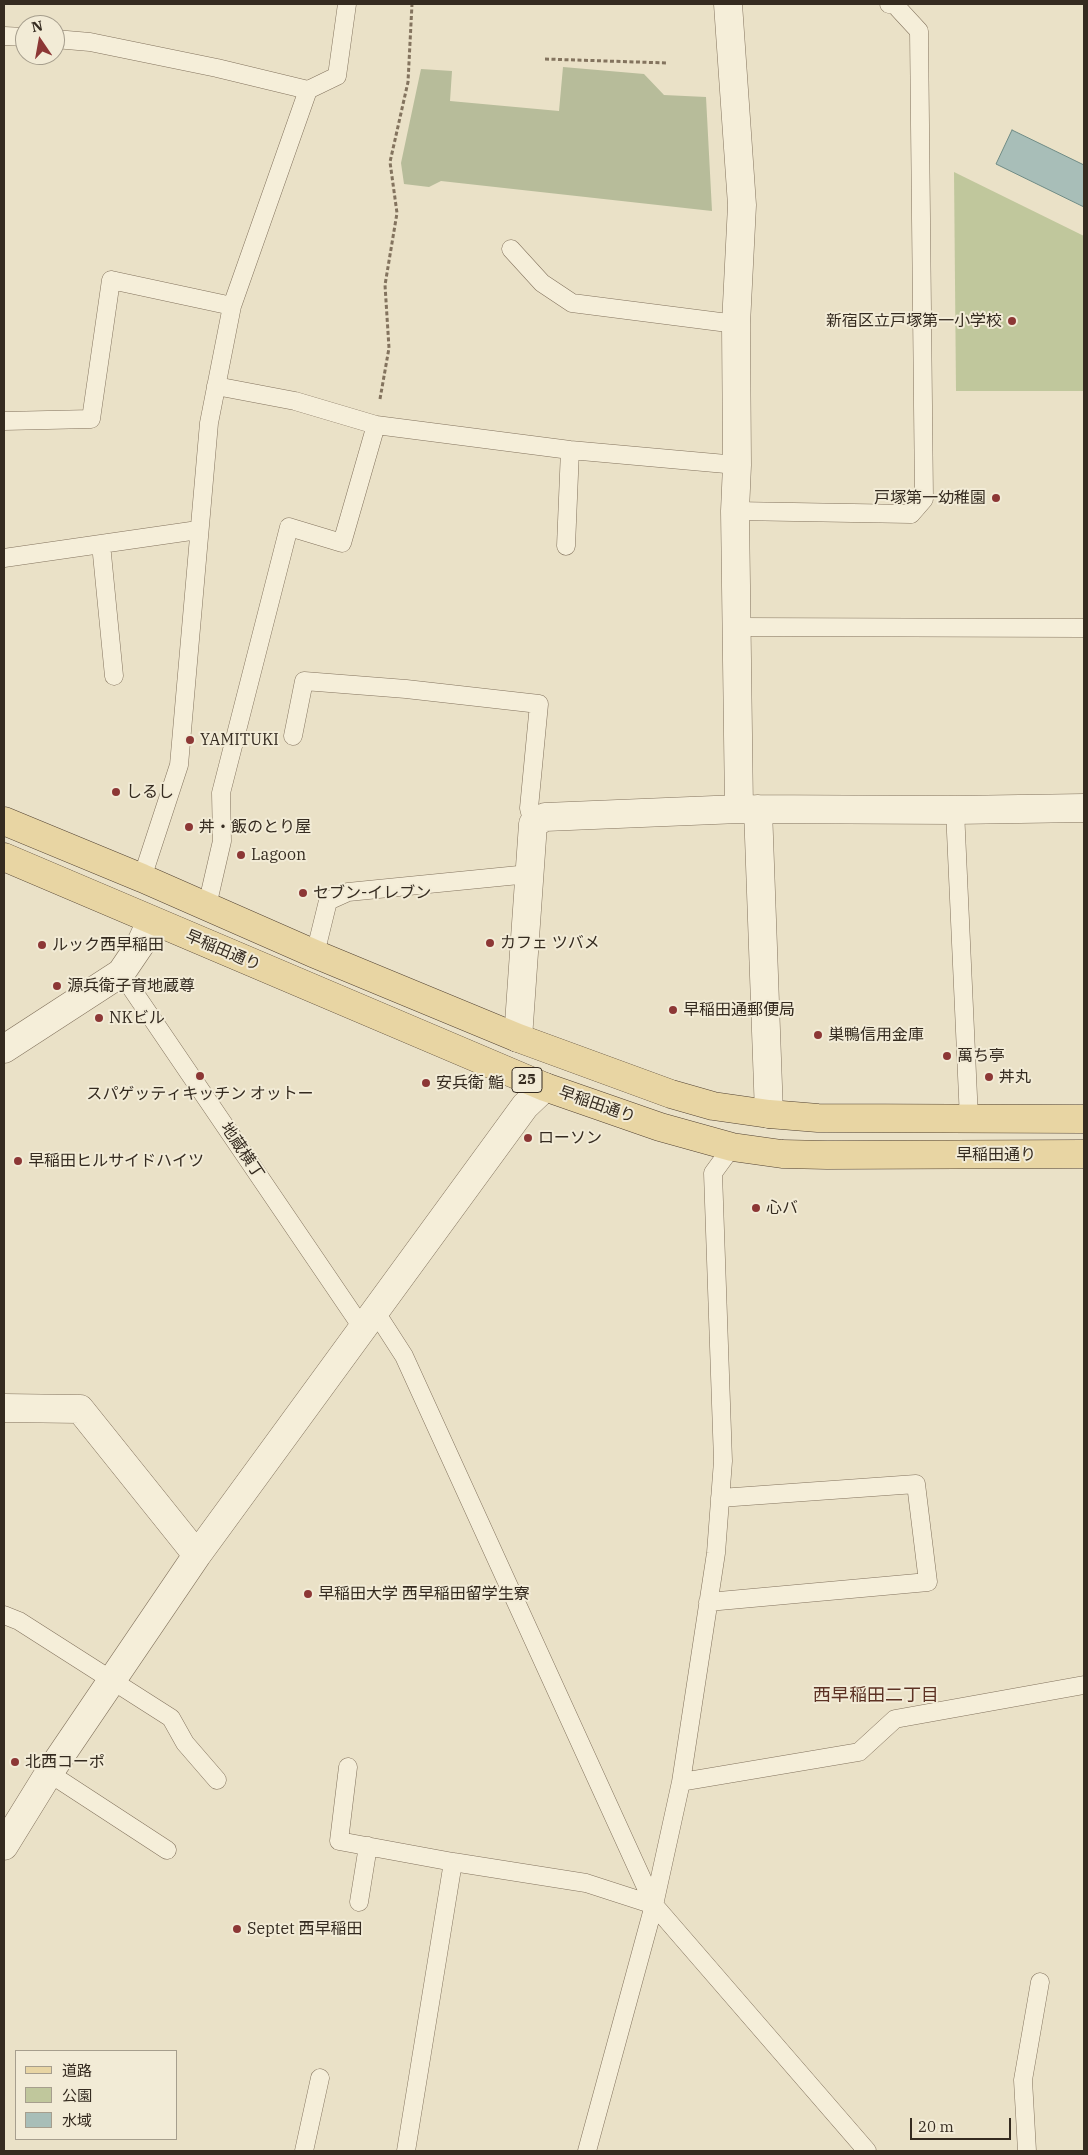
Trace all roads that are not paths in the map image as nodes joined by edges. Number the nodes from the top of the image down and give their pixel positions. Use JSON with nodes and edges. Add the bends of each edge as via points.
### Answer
{"nodes":[{"id":1,"x":347,"y":4,"type":"edge"},
{"id":2,"x":728,"y":4,"type":"edge"},
{"id":3,"x":889,"y":4,"type":"edge"},
{"id":4,"x":65,"y":40,"type":"edge"},
{"id":5,"x":308,"y":90,"type":"junction"},
{"id":6,"x":511,"y":249,"type":"dead end"},
{"id":7,"x":232,"y":306,"type":"junction"},
{"id":8,"x":736,"y":324,"type":"junction"},
{"id":9,"x":216,"y":386,"type":"junction"},
{"id":10,"x":4,"y":422,"type":"edge"},
{"id":11,"x":376,"y":425,"type":"junction"},
{"id":12,"x":570,"y":450,"type":"junction"},
{"id":13,"x":737,"y":465,"type":"junction"},
{"id":14,"x":735,"y":511,"type":"junction"},
{"id":15,"x":198,"y":530,"type":"junction"},
{"id":16,"x":101,"y":544,"type":"junction"},
{"id":17,"x":566,"y":546,"type":"dead end"},
{"id":18,"x":4,"y":558,"type":"edge"},
{"id":19,"x":736,"y":627,"type":"junction"},
{"id":20,"x":1084,"y":628,"type":"edge"},
{"id":21,"x":114,"y":676,"type":"dead end"},
{"id":22,"x":293,"y":736,"type":"dead end"},
{"id":23,"x":1084,"y":808,"type":"edge"},
{"id":24,"x":749,"y":809,"type":"junction"},
{"id":25,"x":955,"y":810,"type":"junction"},
{"id":26,"x":4,"y":821,"type":"edge"},
{"id":27,"x":533,"y":824,"type":"junction"},
{"id":28,"x":4,"y":857,"type":"edge"},
{"id":29,"x":529,"y":874,"type":"junction"},
{"id":30,"x":142,"y":878,"type":"junction"},
{"id":31,"x":207,"y":906,"type":"junction"},
{"id":32,"x":151,"y":921,"type":"junction"},
{"id":33,"x":315,"y":954,"type":"junction"},
{"id":34,"x":121,"y":973,"type":"junction"},
{"id":35,"x":518,"y":1038,"type":"junction"},
{"id":36,"x":4,"y":1049,"type":"edge"},
{"id":37,"x":544,"y":1087,"type":"junction"},
{"id":38,"x":769,"y":1114,"type":"junction"},
{"id":39,"x":969,"y":1119,"type":"junction"},
{"id":40,"x":1084,"y":1119,"type":"edge"},
{"id":41,"x":732,"y":1147,"type":"junction"},
{"id":42,"x":1084,"y":1154,"type":"edge"},
{"id":43,"x":369,"y":1320,"type":"junction"},
{"id":44,"x":4,"y":1408,"type":"edge"},
{"id":45,"x":720,"y":1498,"type":"junction"},
{"id":46,"x":196,"y":1555,"type":"junction"},
{"id":47,"x":708,"y":1602,"type":"junction"},
{"id":48,"x":4,"y":1615,"type":"edge"},
{"id":49,"x":113,"y":1680,"type":"junction"},
{"id":50,"x":1084,"y":1685,"type":"edge"},
{"id":51,"x":348,"y":1767,"type":"dead end"},
{"id":52,"x":49,"y":1773,"type":"junction"},
{"id":53,"x":217,"y":1780,"type":"dead end"},
{"id":54,"x":681,"y":1782,"type":"junction"},
{"id":55,"x":4,"y":1846,"type":"edge"},
{"id":56,"x":368,"y":1846,"type":"junction"},
{"id":57,"x":167,"y":1850,"type":"dead end"},
{"id":58,"x":453,"y":1862,"type":"junction"},
{"id":59,"x":360,"y":1902,"type":"dead end"},
{"id":60,"x":654,"y":1905,"type":"junction"},
{"id":61,"x":1040,"y":1982,"type":"dead end"},
{"id":62,"x":320,"y":2078,"type":"dead end"},
{"id":63,"x":304,"y":2151,"type":"edge"},
{"id":64,"x":406,"y":2151,"type":"edge"},
{"id":65,"x":587,"y":2151,"type":"edge"},
{"id":66,"x":867,"y":2151,"type":"edge"},
{"id":67,"x":1027,"y":2151,"type":"edge"}],
"edges":[{"from":1,"to":5,"type":"lane","via":[[337,76]]},
{"from":2,"to":8,"type":"street","via":[[742,205]]},
{"from":3,"to":14,"type":"lane","via":[[895,5],[919,31],[924,499],[911,514]]},
{"from":4,"to":5,"type":"lane","via":[[217,68]]},
{"from":5,"to":7,"type":"lane"},
{"from":6,"to":8,"type":"lane","via":[[542,283],[572,302]]},
{"from":7,"to":9,"type":"lane"},
{"from":7,"to":10,"type":"lane","via":[[112,280],[91,419]]},
{"from":8,"to":13,"type":"street"},
{"from":9,"to":11,"type":"lane","via":[[295,400]]},
{"from":9,"to":15,"type":"lane"},
{"from":11,"to":12,"type":"lane"},
{"from":11,"to":31,"type":"lane","via":[[342,543],[289,527],[221,793],[222,841]]},
{"from":12,"to":13,"type":"lane"},
{"from":12,"to":17,"type":"lane"},
{"from":13,"to":14,"type":"street"},
{"from":14,"to":19,"type":"street"},
{"from":15,"to":16,"type":"lane"},
{"from":15,"to":30,"type":"lane","via":[[179,765]]},
{"from":16,"to":18,"type":"lane"},
{"from":16,"to":21,"type":"lane"},
{"from":19,"to":20,"type":"lane"},
{"from":19,"to":24,"type":"street"},
{"from":22,"to":27,"type":"lane","via":[[304,681],[539,704],[529,808]]},
{"from":23,"to":25,"type":"street"},
{"from":24,"to":25,"type":"street"},
{"from":24,"to":27,"type":"street","via":[[545,818]]},
{"from":24,"to":38,"type":"street"},
{"from":25,"to":39,"type":"lane"},
{"from":26,"to":30,"type":"main road","name":"早稲田通り","number":"25"},
{"from":27,"to":29,"type":"street"},
{"from":28,"to":32,"type":"main road","name":"早稲田通り","number":"25"},
{"from":29,"to":33,"type":"lane","via":[[348,892],[328,901]]},
{"from":29,"to":35,"type":"street"},
{"from":30,"to":31,"type":"main road","name":"早稲田通り","number":"25"},
{"from":31,"to":33,"type":"main road","name":"早稲田通り","number":"25"},
{"from":32,"to":34,"type":"street"},
{"from":32,"to":37,"type":"main road","name":"早稲田通り","number":"25"},
{"from":33,"to":35,"type":"main road","name":"早稲田通り","number":"25"},
{"from":34,"to":36,"type":"street"},
{"from":34,"to":43,"type":"lane","name":"地蔵横丁"},
{"from":35,"to":38,"type":"main road","name":"早稲田通り","number":"25","via":[[671,1094],[713,1106]]},
{"from":37,"to":41,"type":"main road","name":"早稲田通り","number":"25","via":[[660,1127]]},
{"from":37,"to":43,"type":"street","via":[[525,1106]]},
{"from":38,"to":39,"type":"main road","name":"早稲田通り","number":"25","via":[[818,1118]]},
{"from":39,"to":40,"type":"main road","name":"早稲田通り","number":"25"},
{"from":41,"to":42,"type":"main road","name":"早稲田通り","number":"25","via":[[782,1154],[827,1155]]},
{"from":41,"to":45,"type":"lane","via":[[713,1173],[723,1461]]},
{"from":43,"to":46,"type":"street"},
{"from":43,"to":60,"type":"lane","name":"地蔵横丁","via":[[404,1356]]},
{"from":44,"to":46,"type":"street","via":[[80,1409]]},
{"from":45,"to":47,"type":"lane"},
{"from":45,"to":47,"type":"lane","via":[[916,1484],[928,1582]]},
{"from":46,"to":49,"type":"street"},
{"from":47,"to":54,"type":"lane"},
{"from":48,"to":49,"type":"lane","via":[[19,1621]]},
{"from":49,"to":52,"type":"street"},
{"from":49,"to":53,"type":"lane","via":[[171,1718],[185,1743]]},
{"from":50,"to":54,"type":"lane","via":[[895,1720],[859,1752]]},
{"from":51,"to":56,"type":"lane","via":[[338,1841]]},
{"from":52,"to":55,"type":"street"},
{"from":52,"to":57,"type":"lane"},
{"from":54,"to":60,"type":"lane"},
{"from":56,"to":58,"type":"lane"},
{"from":56,"to":59,"type":"lane"},
{"from":58,"to":60,"type":"lane","via":[[586,1884]]},
{"from":58,"to":64,"type":"lane"},
{"from":60,"to":65,"type":"lane"},
{"from":60,"to":66,"type":"lane","name":"地蔵横丁"},
{"from":61,"to":67,"type":"lane","via":[[1023,2080]]},
{"from":62,"to":63,"type":"lane"}]}
